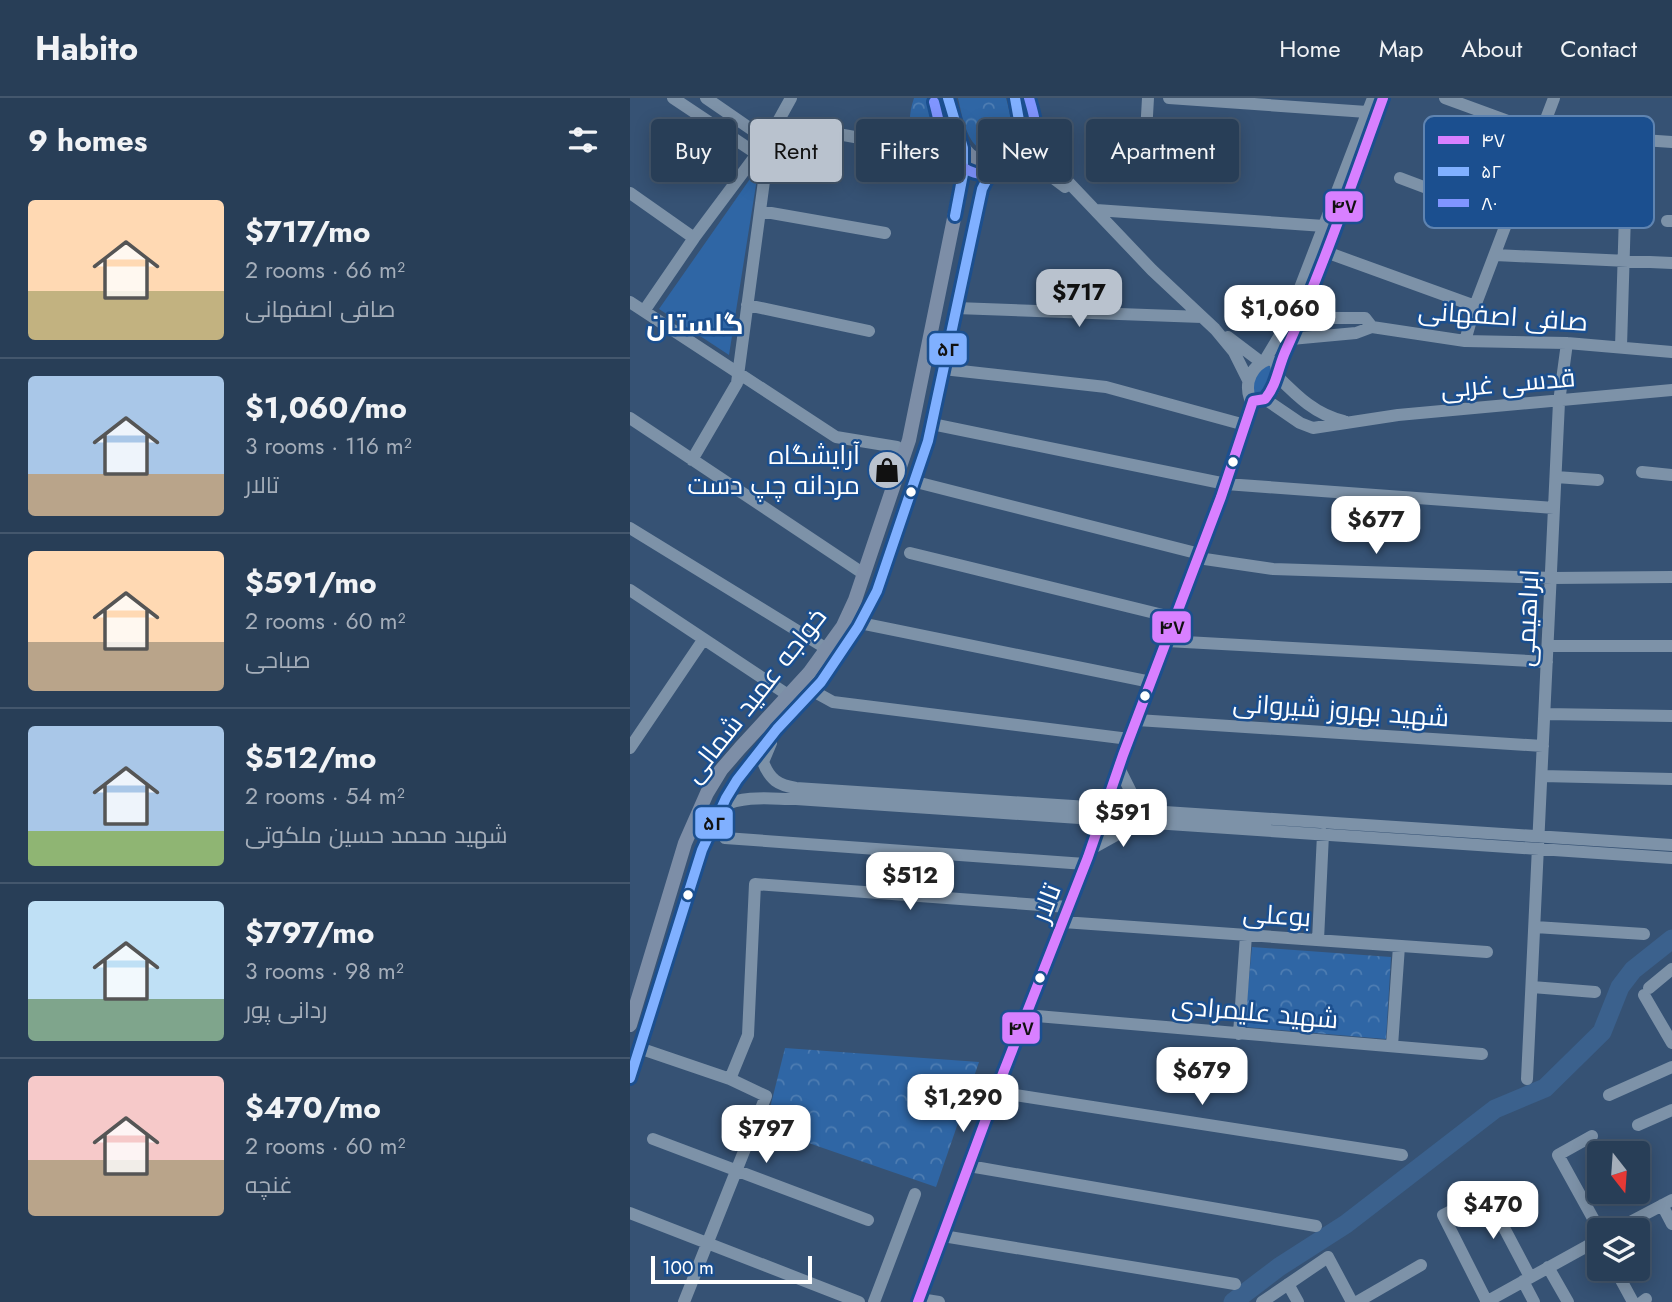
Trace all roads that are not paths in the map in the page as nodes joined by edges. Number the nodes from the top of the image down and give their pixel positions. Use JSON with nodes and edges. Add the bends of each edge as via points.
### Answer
{"nodes":[{"id":1,"x":673,"y":98,"type":"edge"},
{"id":2,"x":706,"y":98,"type":"edge"},
{"id":3,"x":792,"y":98,"type":"edge"},
{"id":4,"x":948,"y":98,"type":"edge"},
{"id":5,"x":1015,"y":98,"type":"edge"},
{"id":6,"x":1148,"y":98,"type":"edge"},
{"id":7,"x":1169,"y":98,"type":"edge"},
{"id":8,"x":1373,"y":98,"type":"edge"},
{"id":9,"x":1383,"y":98,"type":"edge"},
{"id":10,"x":1445,"y":98,"type":"edge"},
{"id":11,"x":1554,"y":98,"type":"edge"},
{"id":12,"x":1367,"y":112,"type":"junction"},
{"id":13,"x":1494,"y":116,"type":"edge"},
{"id":14,"x":1547,"y":116,"type":"edge"},
{"id":15,"x":779,"y":119,"type":"edge"},
{"id":16,"x":954,"y":119,"type":"edge"},
{"id":17,"x":1020,"y":119,"type":"edge"},
{"id":18,"x":1147,"y":119,"type":"edge"},
{"id":19,"x":750,"y":126,"type":"edge"},
{"id":20,"x":1654,"y":141,"type":"edge"},
{"id":21,"x":1672,"y":142,"type":"edge"},
{"id":22,"x":750,"y":149,"type":"edge"},
{"id":23,"x":750,"y":163,"type":"edge"},
{"id":24,"x":1400,"y":178,"type":"dead end"},
{"id":25,"x":964,"y":181,"type":"edge"},
{"id":26,"x":763,"y":182,"type":"edge"},
{"id":27,"x":961,"y":182,"type":"edge"},
{"id":28,"x":986,"y":182,"type":"edge"},
{"id":29,"x":1059,"y":182,"type":"edge"},
{"id":30,"x":1069,"y":182,"type":"edge"},
{"id":31,"x":1424,"y":187,"type":"edge"},
{"id":32,"x":982,"y":189,"type":"junction"},
{"id":33,"x":630,"y":193,"type":"edge"},
{"id":34,"x":1096,"y":210,"type":"junction"},
{"id":35,"x":760,"y":211,"type":"junction"},
{"id":36,"x":1324,"y":226,"type":"junction"},
{"id":37,"x":1506,"y":228,"type":"edge"},
{"id":38,"x":1625,"y":228,"type":"edge"},
{"id":39,"x":886,"y":233,"type":"dead end"},
{"id":40,"x":694,"y":238,"type":"junction"},
{"id":41,"x":1326,"y":252,"type":"junction"},
{"id":42,"x":1495,"y":255,"type":"junction"},
{"id":43,"x":1624,"y":262,"type":"junction"},
{"id":44,"x":1672,"y":263,"type":"edge"},
{"id":45,"x":630,"y":302,"type":"edge"},
{"id":46,"x":747,"y":305,"type":"junction"},
{"id":47,"x":1305,"y":305,"type":"junction"},
{"id":48,"x":1475,"y":306,"type":"junction"},
{"id":49,"x":956,"y":308,"type":"junction"},
{"id":50,"x":644,"y":311,"type":"junction"},
{"id":51,"x":1202,"y":317,"type":"junction"},
{"id":52,"x":1373,"y":327,"type":"junction"},
{"id":53,"x":1215,"y":329,"type":"junction"},
{"id":54,"x":869,"y":331,"type":"dead end"},
{"id":55,"x":1291,"y":339,"type":"junction"},
{"id":56,"x":1465,"y":341,"type":"junction"},
{"id":57,"x":1567,"y":343,"type":"junction"},
{"id":58,"x":1621,"y":348,"type":"junction"},
{"id":59,"x":1672,"y":352,"type":"edge"},
{"id":60,"x":1270,"y":366,"type":"junction"},
{"id":61,"x":943,"y":369,"type":"junction"},
{"id":62,"x":738,"y":375,"type":"junction"},
{"id":63,"x":1248,"y":380,"type":"junction"},
{"id":64,"x":1672,"y":390,"type":"edge"},
{"id":65,"x":1259,"y":400,"type":"junction"},
{"id":66,"x":1559,"y":401,"type":"junction"},
{"id":67,"x":630,"y":418,"type":"edge"},
{"id":68,"x":1348,"y":421,"type":"junction"},
{"id":69,"x":932,"y":424,"type":"junction"},
{"id":70,"x":1245,"y":425,"type":"junction"},
{"id":71,"x":897,"y":447,"type":"dead end"},
{"id":72,"x":692,"y":460,"type":"junction"},
{"id":73,"x":1642,"y":472,"type":"dead end"},
{"id":74,"x":1672,"y":475,"type":"edge"},
{"id":75,"x":1556,"y":477,"type":"junction"},
{"id":76,"x":1598,"y":480,"type":"dead end"},
{"id":77,"x":916,"y":482,"type":"junction"},
{"id":78,"x":1226,"y":484,"type":"junction"},
{"id":79,"x":1554,"y":508,"type":"junction"},
{"id":80,"x":630,"y":528,"type":"edge"},
{"id":81,"x":910,"y":553,"type":"dead end"},
{"id":82,"x":1199,"y":556,"type":"junction"},
{"id":83,"x":1672,"y":577,"type":"edge"},
{"id":84,"x":1552,"y":578,"type":"junction"},
{"id":85,"x":863,"y":579,"type":"junction"},
{"id":86,"x":877,"y":591,"type":"junction"},
{"id":87,"x":632,"y":596,"type":"edge"},
{"id":88,"x":1175,"y":618,"type":"junction"},
{"id":89,"x":860,"y":623,"type":"junction"},
{"id":90,"x":703,"y":640,"type":"junction"},
{"id":91,"x":1167,"y":641,"type":"junction"},
{"id":92,"x":1548,"y":646,"type":"junction"},
{"id":93,"x":1672,"y":646,"type":"edge"},
{"id":94,"x":827,"y":649,"type":"junction"},
{"id":95,"x":1547,"y":662,"type":"junction"},
{"id":96,"x":1151,"y":682,"type":"junction"},
{"id":97,"x":813,"y":691,"type":"junction"},
{"id":98,"x":788,"y":695,"type":"junction"},
{"id":99,"x":1545,"y":714,"type":"junction"},
{"id":100,"x":1672,"y":716,"type":"edge"},
{"id":101,"x":1137,"y":720,"type":"junction"},
{"id":102,"x":777,"y":729,"type":"junction"},
{"id":103,"x":1129,"y":739,"type":"junction"},
{"id":104,"x":1543,"y":746,"type":"junction"},
{"id":105,"x":630,"y":748,"type":"edge"},
{"id":106,"x":1119,"y":768,"type":"junction"},
{"id":107,"x":1542,"y":776,"type":"junction"},
{"id":108,"x":1672,"y":779,"type":"edge"},
{"id":109,"x":833,"y":796,"type":"junction"},
{"id":110,"x":722,"y":806,"type":"junction"},
{"id":111,"x":1103,"y":814,"type":"junction"},
{"id":112,"x":1144,"y":817,"type":"junction"},
{"id":113,"x":1323,"y":834,"type":"junction"},
{"id":114,"x":725,"y":838,"type":"dead end"},
{"id":115,"x":1539,"y":843,"type":"junction"},
{"id":116,"x":1672,"y":844,"type":"edge"},
{"id":117,"x":1091,"y":849,"type":"junction"},
{"id":118,"x":1672,"y":858,"type":"edge"},
{"id":119,"x":1086,"y":864,"type":"junction"},
{"id":120,"x":1068,"y":907,"type":"junction"},
{"id":121,"x":1063,"y":922,"type":"junction"},
{"id":122,"x":1535,"y":927,"type":"junction"},
{"id":123,"x":1643,"y":934,"type":"dead end"},
{"id":124,"x":1246,"y":935,"type":"junction"},
{"id":125,"x":1318,"y":940,"type":"junction"},
{"id":126,"x":1399,"y":946,"type":"junction"},
{"id":127,"x":1487,"y":952,"type":"dead end"},
{"id":128,"x":1672,"y":969,"type":"edge"},
{"id":129,"x":1532,"y":987,"type":"junction"},
{"id":130,"x":1595,"y":992,"type":"dead end"},
{"id":131,"x":1026,"y":1015,"type":"junction"},
{"id":132,"x":630,"y":1026,"type":"edge"},
{"id":133,"x":1239,"y":1034,"type":"junction"},
{"id":134,"x":1672,"y":1043,"type":"edge"},
{"id":135,"x":1392,"y":1046,"type":"junction"},
{"id":136,"x":639,"y":1048,"type":"junction"},
{"id":137,"x":1482,"y":1054,"type":"dead end"},
{"id":138,"x":1672,"y":1067,"type":"edge"},
{"id":139,"x":630,"y":1079,"type":"edge"},
{"id":140,"x":730,"y":1079,"type":"junction"},
{"id":141,"x":1527,"y":1079,"type":"dead end"},
{"id":142,"x":996,"y":1091,"type":"junction"},
{"id":143,"x":1609,"y":1095,"type":"dead end"},
{"id":144,"x":1672,"y":1110,"type":"edge"},
{"id":145,"x":1638,"y":1125,"type":"dead end"},
{"id":146,"x":1591,"y":1136,"type":"dead end"},
{"id":147,"x":653,"y":1139,"type":"dead end"},
{"id":148,"x":1402,"y":1155,"type":"dead end"},
{"id":149,"x":969,"y":1166,"type":"junction"},
{"id":150,"x":736,"y":1171,"type":"junction"},
{"id":151,"x":1485,"y":1190,"type":"dead end"},
{"id":152,"x":915,"y":1194,"type":"dead end"},
{"id":153,"x":1667,"y":1203,"type":"edge"},
{"id":154,"x":1451,"y":1212,"type":"dead end"},
{"id":155,"x":630,"y":1213,"type":"edge"},
{"id":156,"x":1589,"y":1218,"type":"edge"},
{"id":157,"x":1638,"y":1218,"type":"edge"},
{"id":158,"x":868,"y":1220,"type":"dead end"},
{"id":159,"x":1672,"y":1224,"type":"edge"},
{"id":160,"x":1316,"y":1226,"type":"dead end"},
{"id":161,"x":943,"y":1236,"type":"junction"},
{"id":162,"x":707,"y":1244,"type":"junction"},
{"id":163,"x":1587,"y":1245,"type":"edge"},
{"id":164,"x":1421,"y":1265,"type":"dead end"},
{"id":165,"x":1548,"y":1267,"type":"junction"},
{"id":166,"x":1527,"y":1279,"type":"junction"},
{"id":167,"x":1622,"y":1281,"type":"edge"},
{"id":168,"x":1236,"y":1284,"type":"dead end"},
{"id":169,"x":1288,"y":1284,"type":"junction"},
{"id":170,"x":919,"y":1300,"type":"edge"},
{"id":171,"x":684,"y":1302,"type":"edge"},
{"id":172,"x":859,"y":1302,"type":"edge"},
{"id":173,"x":874,"y":1302,"type":"edge"},
{"id":174,"x":939,"y":1302,"type":"edge"},
{"id":175,"x":1262,"y":1302,"type":"edge"},
{"id":176,"x":1298,"y":1302,"type":"edge"},
{"id":177,"x":1354,"y":1302,"type":"edge"},
{"id":178,"x":1486,"y":1302,"type":"edge"},
{"id":179,"x":1534,"y":1302,"type":"edge"},
{"id":180,"x":1568,"y":1302,"type":"edge"},
{"id":181,"x":1633,"y":1302,"type":"edge"}],
"edges":[{"from":1,"to":22,"type":"street"},
{"from":2,"to":19,"type":"street"},
{"from":3,"to":15,"type":"street"},
{"from":4,"to":16,"type":"main road"},
{"from":5,"to":17,"type":"main road"},
{"from":6,"to":18,"type":"street"},
{"from":7,"to":12,"type":"street"},
{"from":8,"to":12,"type":"street"},
{"from":9,"to":41,"type":"street"},
{"from":10,"to":13,"type":"street"},
{"from":11,"to":14,"type":"street"},
{"from":12,"to":36,"type":"street"},
{"from":20,"to":21,"type":"street"},
{"from":23,"to":40,"type":"street"},
{"from":24,"to":31,"type":"street"},
{"from":25,"to":32,"type":"main road","via":[[977,180]]},
{"from":26,"to":35,"type":"street"},
{"from":27,"to":85,"type":"main road","name":"خواجه عمید شمالی","via":[[909,440]]},
{"from":28,"to":32,"type":"main road","name":"خواجه عمید شمالی"},
{"from":29,"to":34,"type":"street"},
{"from":30,"to":34,"type":"street"},
{"from":32,"to":49,"type":"main road","name":"خواجه عمید شمالی"},
{"from":33,"to":40,"type":"street"},
{"from":34,"to":36,"type":"street"},
{"from":34,"to":51,"type":"street"},
{"from":35,"to":39,"type":"street"},
{"from":35,"to":46,"type":"street"},
{"from":36,"to":60,"type":"street"},
{"from":37,"to":42,"type":"street"},
{"from":38,"to":43,"type":"street"},
{"from":40,"to":50,"type":"street"},
{"from":41,"to":47,"type":"street"},
{"from":41,"to":48,"type":"street"},
{"from":42,"to":43,"type":"street"},
{"from":42,"to":48,"type":"street"},
{"from":43,"to":44,"type":"street"},
{"from":43,"to":58,"type":"street"},
{"from":45,"to":50,"type":"street"},
{"from":46,"to":54,"type":"street"},
{"from":46,"to":62,"type":"street"},
{"from":47,"to":52,"type":"street","via":[[1313,318],[1365,318]]},
{"from":47,"to":55,"type":"street"},
{"from":48,"to":56,"type":"street"},
{"from":49,"to":51,"type":"street"},
{"from":49,"to":61,"type":"main road","name":"خواجه عمید شمالی"},
{"from":50,"to":62,"type":"street"},
{"from":51,"to":53,"type":"street"},
{"from":52,"to":55,"type":"street","name":"صافی اصفهانی"},
{"from":52,"to":56,"type":"street","name":"صافی اصفهانی"},
{"from":53,"to":60,"type":"street","name":"قدسی غربی"},
{"from":53,"to":63,"type":"street"},
{"from":55,"to":60,"type":"street"},
{"from":56,"to":57,"type":"street","name":"صافی اصفهانی"},
{"from":57,"to":58,"type":"street","name":"صافی اصفهانی"},
{"from":57,"to":66,"type":"street","name":"ابراهیمی"},
{"from":58,"to":59,"type":"street","name":"صافی اصفهانی"},
{"from":60,"to":63,"type":"street","via":[[1253,370]]},
{"from":60,"to":65,"type":"street","name":"تالار","via":[[1272,391]]},
{"from":60,"to":68,"type":"street","name":"قدسی غربی","via":[[1313,408]]},
{"from":61,"to":69,"type":"main road","name":"خواجه عمید شمالی"},
{"from":61,"to":70,"type":"street","via":[[1106,387]]},
{"from":62,"to":71,"type":"street","via":[[835,437]]},
{"from":62,"to":72,"type":"street"},
{"from":63,"to":65,"type":"street","via":[[1247,391]]},
{"from":64,"to":66,"type":"street","name":"قدسی غربی"},
{"from":65,"to":68,"type":"street","name":"قدسی غربی","via":[[1313,428]]},
{"from":65,"to":70,"type":"street","name":"تالار"},
{"from":66,"to":68,"type":"street","name":"قدسی غربی"},
{"from":66,"to":75,"type":"street","name":"ابراهیمی"},
{"from":67,"to":72,"type":"street"},
{"from":69,"to":77,"type":"main road","name":"خواجه عمید شمالی"},
{"from":69,"to":78,"type":"street"},
{"from":70,"to":78,"type":"street","name":"تالار"},
{"from":72,"to":85,"type":"street"},
{"from":73,"to":74,"type":"street"},
{"from":75,"to":76,"type":"street"},
{"from":75,"to":79,"type":"street","name":"ابراهیمی"},
{"from":77,"to":82,"type":"street"},
{"from":77,"to":86,"type":"main road","name":"خواجه عمید شمالی"},
{"from":78,"to":79,"type":"street"},
{"from":78,"to":82,"type":"street","name":"تالار"},
{"from":79,"to":84,"type":"street","name":"ابراهیمی"},
{"from":80,"to":94,"type":"street"},
{"from":81,"to":88,"type":"street"},
{"from":82,"to":84,"type":"street","via":[[1273,569]]},
{"from":82,"to":88,"type":"street","name":"تالار"},
{"from":83,"to":84,"type":"street"},
{"from":84,"to":92,"type":"street","name":"ابراهیمی"},
{"from":85,"to":86,"type":"main road"},
{"from":85,"to":94,"type":"main road","name":"خواجه عمید شمالی","via":[[843,626]]},
{"from":86,"to":89,"type":"main road","name":"خواجه عمید شمالی"},
{"from":87,"to":90,"type":"street"},
{"from":88,"to":91,"type":"street","name":"تالار"},
{"from":89,"to":96,"type":"street"},
{"from":89,"to":97,"type":"main road","name":"خواجه عمید شمالی"},
{"from":90,"to":98,"type":"street"},
{"from":90,"to":105,"type":"street"},
{"from":91,"to":95,"type":"street"},
{"from":91,"to":96,"type":"street","name":"تالار"},
{"from":92,"to":93,"type":"street"},
{"from":92,"to":95,"type":"street","name":"ابراهیمی"},
{"from":94,"to":98,"type":"main road","name":"خواجه عمید شمالی"},
{"from":95,"to":99,"type":"street","name":"ابراهیمی"},
{"from":96,"to":101,"type":"street","name":"تالار"},
{"from":97,"to":102,"type":"main road","name":"خواجه عمید شمالی"},
{"from":97,"to":103,"type":"street","via":[[833,702]]},
{"from":98,"to":132,"type":"main road","name":"خواجه عمید شمالی","via":[[727,763],[702,804],[685,843]]},
{"from":99,"to":100,"type":"street"},
{"from":99,"to":104,"type":"street","name":"ابراهیمی"},
{"from":101,"to":103,"type":"street","name":"تالار"},
{"from":101,"to":104,"type":"street","name":"شهید بهروز شیروانی"},
{"from":102,"to":109,"type":"street","via":[[763,762],[768,775],[780,785]]},
{"from":102,"to":110,"type":"main road","name":"خواجه عمید شمالی"},
{"from":103,"to":106,"type":"street","name":"تالار"},
{"from":104,"to":107,"type":"street","name":"ابراهیمی"},
{"from":106,"to":111,"type":"street","name":"تالار"},
{"from":106,"to":112,"type":"street"},
{"from":107,"to":108,"type":"street"},
{"from":107,"to":115,"type":"street","name":"ابراهیمی"},
{"from":109,"to":110,"type":"street","via":[[752,798]]},
{"from":109,"to":111,"type":"street"},
{"from":110,"to":136,"type":"main road","name":"خواجه عمید شمالی","via":[[702,850]]},
{"from":111,"to":112,"type":"street"},
{"from":111,"to":117,"type":"street","name":"تالار"},
{"from":112,"to":113,"type":"street"},
{"from":112,"to":115,"type":"street"},
{"from":112,"to":117,"type":"street"},
{"from":113,"to":115,"type":"street"},
{"from":113,"to":125,"type":"street"},
{"from":114,"to":119,"type":"street"},
{"from":115,"to":116,"type":"street"},
{"from":115,"to":118,"type":"street"},
{"from":115,"to":122,"type":"street","name":"ابراهیمی"},
{"from":117,"to":119,"type":"street","name":"تالار"},
{"from":119,"to":120,"type":"street","name":"تالار"},
{"from":120,"to":121,"type":"street","name":"تالار"},
{"from":120,"to":140,"type":"street","via":[[755,884],[748,1035]]},
{"from":121,"to":124,"type":"street","name":"بوعلی"},
{"from":121,"to":131,"type":"street","name":"تالار"},
{"from":122,"to":123,"type":"street"},
{"from":122,"to":129,"type":"street","name":"ابراهیمی"},
{"from":124,"to":125,"type":"street","name":"بوعلی"},
{"from":124,"to":133,"type":"street"},
{"from":125,"to":126,"type":"street","name":"بوعلی"},
{"from":126,"to":127,"type":"street","name":"بوعلی"},
{"from":126,"to":135,"type":"street"},
{"from":128,"to":134,"type":"street","via":[[1647,991]]},
{"from":129,"to":130,"type":"street"},
{"from":129,"to":141,"type":"street","name":"ابراهیمی"},
{"from":131,"to":133,"type":"street","name":"شهید علیمرادی"},
{"from":131,"to":142,"type":"street","name":"تالار"},
{"from":133,"to":135,"type":"street","name":"شهید علیمرادی"},
{"from":135,"to":137,"type":"street","name":"شهید علیمرادی"},
{"from":136,"to":139,"type":"main road","name":"خواجه عمید شمالی"},
{"from":136,"to":140,"type":"street"},
{"from":138,"to":143,"type":"street"},
{"from":140,"to":150,"type":"street","via":[[766,1096]]},
{"from":142,"to":148,"type":"street"},
{"from":142,"to":149,"type":"street","name":"تالار"},
{"from":144,"to":145,"type":"street"},
{"from":146,"to":156,"type":"street","via":[[1558,1155]]},
{"from":147,"to":150,"type":"street"},
{"from":149,"to":160,"type":"street"},
{"from":149,"to":161,"type":"street","name":"تالار"},
{"from":150,"to":158,"type":"street"},
{"from":150,"to":162,"type":"street"},
{"from":151,"to":166,"type":"street"},
{"from":152,"to":173,"type":"street"},
{"from":153,"to":157,"type":"street"},
{"from":153,"to":159,"type":"street"},
{"from":154,"to":178,"type":"street","via":[[1444,1215]]},
{"from":155,"to":162,"type":"street"},
{"from":161,"to":168,"type":"street"},
{"from":161,"to":170,"type":"street","name":"تالار"},
{"from":162,"to":171,"type":"street"},
{"from":162,"to":172,"type":"street"},
{"from":163,"to":165,"type":"street"},
{"from":164,"to":177,"type":"street"},
{"from":165,"to":166,"type":"street"},
{"from":165,"to":180,"type":"street"},
{"from":166,"to":178,"type":"street"},
{"from":166,"to":179,"type":"street"},
{"from":167,"to":181,"type":"street"},
{"from":169,"to":175,"type":"street"},
{"from":169,"to":176,"type":"street"},
{"from":169,"to":177,"type":"street","via":[[1328,1257]]},
{"from":170,"to":174,"type":"street"}]}
